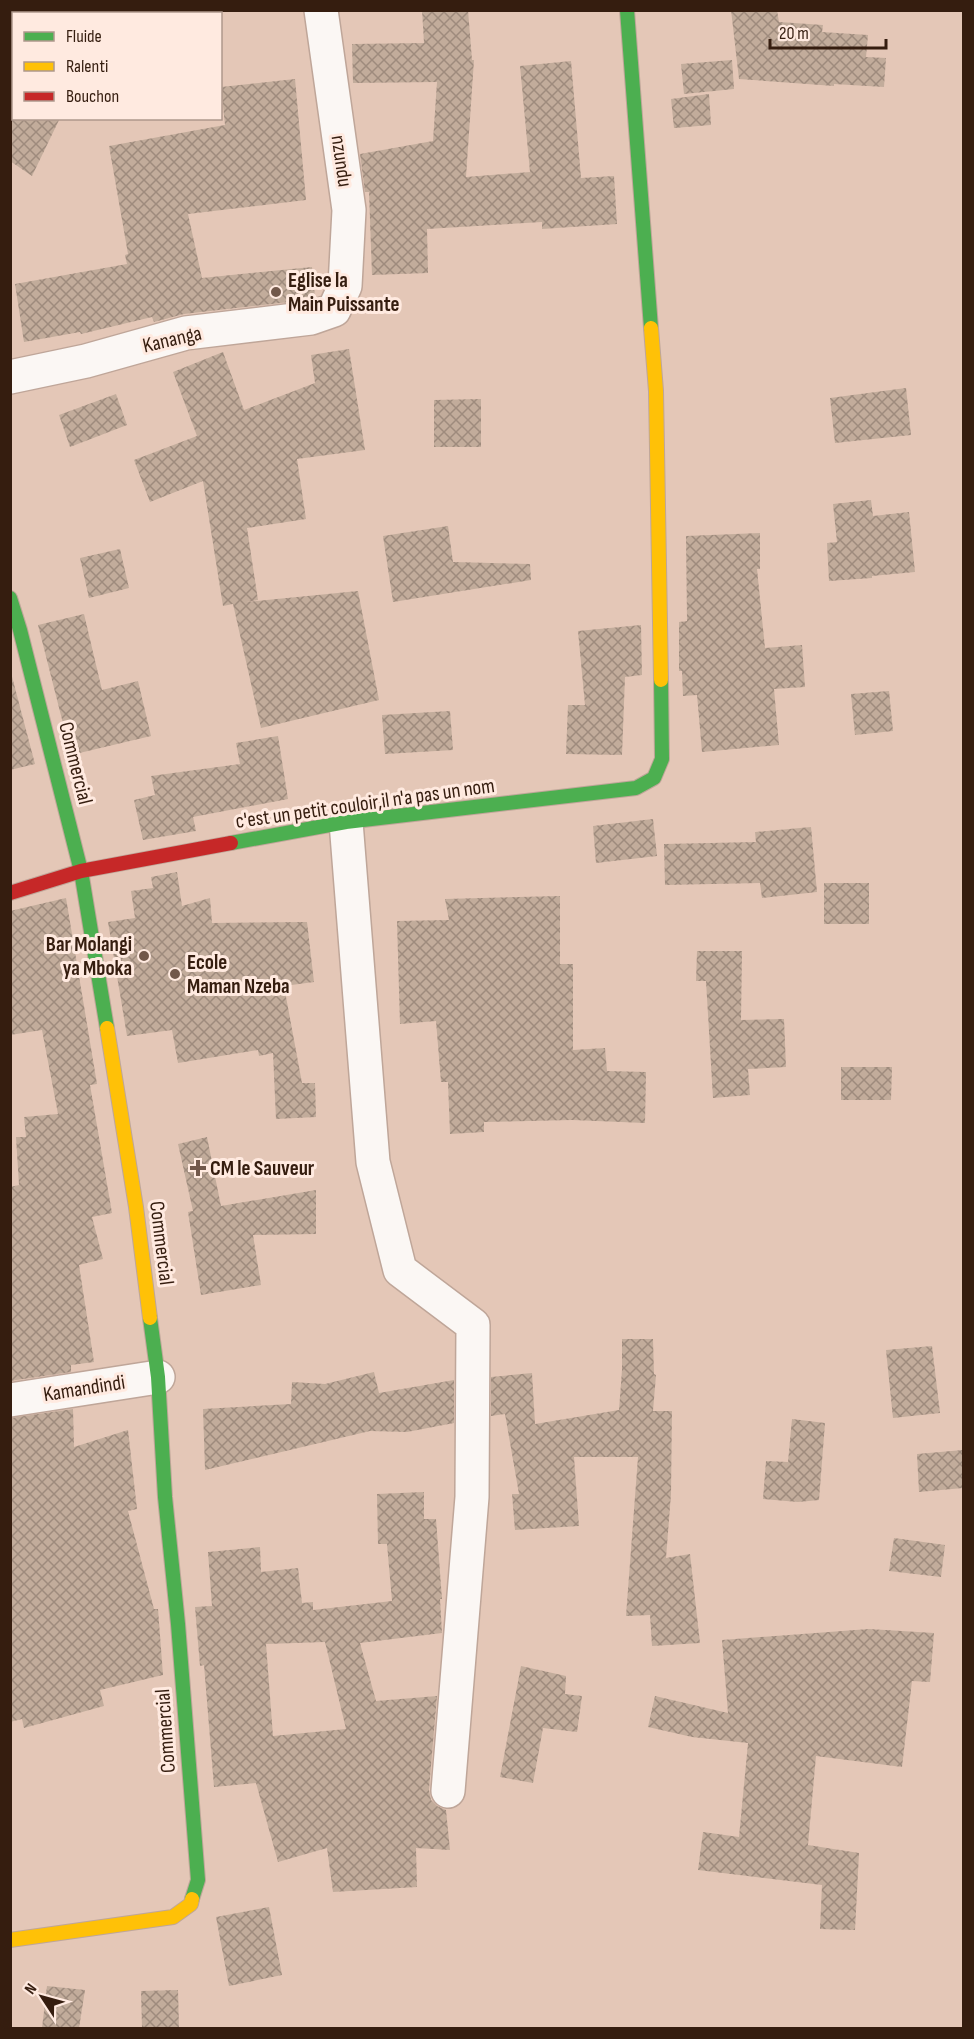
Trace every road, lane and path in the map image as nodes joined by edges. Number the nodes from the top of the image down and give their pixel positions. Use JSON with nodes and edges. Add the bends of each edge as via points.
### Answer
{"nodes":[{"id":1,"x":321,"y":10,"type":"edge"},
{"id":2,"x":627,"y":10,"type":"edge"},
{"id":3,"x":334,"y":310,"type":"joint"},
{"id":4,"x":10,"y":377,"type":"edge"},
{"id":5,"x":10,"y":598,"type":"edge"},
{"id":6,"x":346,"y":822,"type":"junction"},
{"id":7,"x":81,"y":871,"type":"junction"},
{"id":8,"x":10,"y":893,"type":"edge"},
{"id":9,"x":158,"y":1377,"type":"junction"},
{"id":10,"x":10,"y":1400,"type":"edge"},
{"id":11,"x":448,"y":1791,"type":"dead end"},
{"id":12,"x":10,"y":1940,"type":"edge"}],
"edges":[{"from":1,"to":3,"type":"street","name":"nzundu","via":[[349,210],[345,286]]},
{"from":2,"to":6,"type":"street","name":"c'est un petit couloir,il n'a pas un nom","via":[[656,391],[662,759],[654,778],[636,788]]},
{"from":3,"to":4,"type":"street","name":"Kananga","via":[[311,318],[186,333]]},
{"from":5,"to":7,"type":"street","name":"Commercial"},
{"from":6,"to":7,"type":"street","name":"c'est un petit couloir,il n'a pas un nom"},
{"from":6,"to":11,"type":"street","via":[[373,1162],[400,1270],[473,1325],[471,1497]]},
{"from":7,"to":8,"type":"street","name":"c'est un petit couloir,il n'a pas un nom"},
{"from":7,"to":9,"type":"street","name":"Commercial","via":[[136,1207]]},
{"from":9,"to":10,"type":"street","name":"Kamandindi"},
{"from":9,"to":12,"type":"street","name":"Commercial","via":[[198,1880],[191,1904],[173,1917]]}]}
